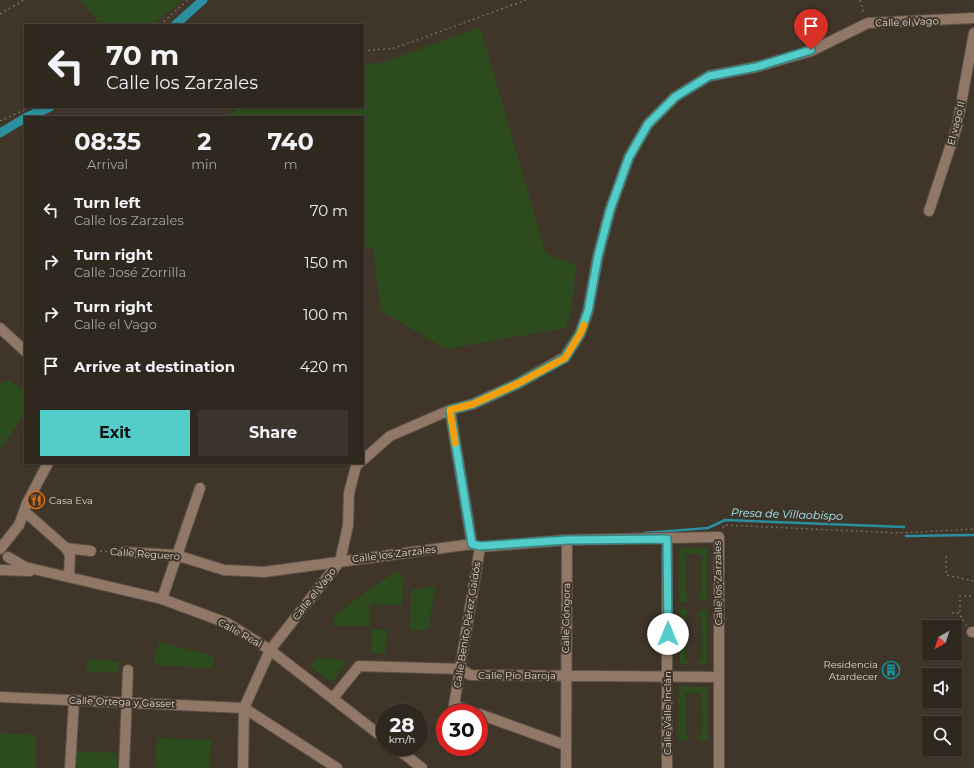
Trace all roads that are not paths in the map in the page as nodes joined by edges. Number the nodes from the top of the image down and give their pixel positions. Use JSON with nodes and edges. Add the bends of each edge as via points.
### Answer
{"nodes":[{"id":1,"x":974,"y":18,"type":"edge"},
{"id":2,"x":974,"y":33,"type":"edge"},
{"id":3,"x":929,"y":211,"type":"dead end"},
{"id":4,"x":0,"y":328,"type":"edge"},
{"id":5,"x":24,"y":350,"type":"edge"},
{"id":6,"x":450,"y":410,"type":"junction"},
{"id":7,"x":364,"y":459,"type":"edge"},
{"id":8,"x":48,"y":464,"type":"edge"},
{"id":9,"x":358,"y":464,"type":"edge"},
{"id":10,"x":200,"y":488,"type":"dead end"},
{"id":11,"x":24,"y":511,"type":"junction"},
{"id":12,"x":667,"y":539,"type":"junction"},
{"id":13,"x":567,"y":540,"type":"junction"},
{"id":14,"x":476,"y":545,"type":"junction"},
{"id":15,"x":66,"y":548,"type":"junction"},
{"id":16,"x":0,"y":549,"type":"edge"},
{"id":17,"x":91,"y":551,"type":"road end"},
{"id":18,"x":124,"y":552,"type":"road end"},
{"id":19,"x":176,"y":555,"type":"junction"},
{"id":20,"x":8,"y":557,"type":"junction"},
{"id":21,"x":340,"y":561,"type":"junction"},
{"id":22,"x":1,"y":570,"type":"edge"},
{"id":23,"x":46,"y":571,"type":"junction"},
{"id":24,"x":69,"y":576,"type":"junction"},
{"id":25,"x":162,"y":599,"type":"junction"},
{"id":26,"x":270,"y":650,"type":"junction"},
{"id":27,"x":461,"y":669,"type":"junction"},
{"id":28,"x":128,"y":670,"type":"dead end"},
{"id":29,"x":566,"y":675,"type":"junction"},
{"id":30,"x":668,"y":676,"type":"junction"},
{"id":31,"x":719,"y":677,"type":"junction"},
{"id":32,"x":0,"y":697,"type":"edge"},
{"id":33,"x":333,"y":698,"type":"junction"},
{"id":34,"x":74,"y":700,"type":"junction"},
{"id":35,"x":127,"y":702,"type":"junction"},
{"id":36,"x":454,"y":704,"type":"edge"},
{"id":37,"x":244,"y":708,"type":"junction"},
{"id":38,"x":488,"y":717,"type":"edge"},
{"id":39,"x":376,"y":732,"type":"edge"},
{"id":40,"x":565,"y":745,"type":"junction"},
{"id":41,"x":407,"y":756,"type":"edge"},
{"id":42,"x":70,"y":768,"type":"edge"},
{"id":43,"x":124,"y":768,"type":"edge"},
{"id":44,"x":243,"y":768,"type":"edge"},
{"id":45,"x":337,"y":768,"type":"edge"},
{"id":46,"x":422,"y":768,"type":"edge"},
{"id":47,"x":566,"y":768,"type":"edge"},
{"id":48,"x":667,"y":768,"type":"edge"},
{"id":49,"x":719,"y":768,"type":"edge"}],
"edges":[{"from":1,"to":6,"type":"street","name":"Calle el Vago","via":[[868,23],[811,50],[756,67],[709,76],[675,97],[648,124],[629,157],[610,210],[588,311],[580,334],[565,358],[473,404]]},
{"from":2,"to":3,"type":"street","name":"El vago II","via":[[958,126]]},
{"from":4,"to":5,"type":"street"},
{"from":6,"to":7,"type":"street","name":"Calle el Vago","via":[[390,436]]},
{"from":6,"to":14,"type":"street","name":"Calle Benito Pérez Galdós"},
{"from":8,"to":11,"type":"street"},
{"from":9,"to":21,"type":"street","name":"Calle el Vago","via":[[349,493],[348,526]]},
{"from":10,"to":19,"type":"street"},
{"from":11,"to":15,"type":"street"},
{"from":11,"to":16,"type":"street","via":[[18,525]]},
{"from":12,"to":13,"type":"street","name":"Calle los Zarzales"},
{"from":12,"to":30,"type":"street","name":"Calle Valle Inclán"},
{"from":12,"to":31,"type":"street","name":"Calle los Zarzales","via":[[719,537]]},
{"from":13,"to":14,"type":"street","name":"Calle los Zarzales"},
{"from":13,"to":29,"type":"street","name":"Calle Góngora"},
{"from":14,"to":21,"type":"street","name":"Calle los Zarzales"},
{"from":14,"to":27,"type":"street","name":"Calle Benito Pérez Galdós"},
{"from":15,"to":17,"type":"street"},
{"from":15,"to":24,"type":"street","via":[[70,555]]},
{"from":16,"to":20,"type":"street","name":"Calle Real"},
{"from":18,"to":19,"type":"street","name":"Calle Reguero"},
{"from":19,"to":21,"type":"street","name":"Calle Reguero","via":[[224,570],[264,572]]},
{"from":19,"to":25,"type":"street"},
{"from":20,"to":22,"type":"street","via":[[8,564]]},
{"from":20,"to":23,"type":"street","name":"Calle Real","via":[[25,567]]},
{"from":21,"to":26,"type":"street","name":"Calle el Vago"},
{"from":22,"to":23,"type":"street","name":"Calle Real"},
{"from":23,"to":24,"type":"street","name":"Calle Real"},
{"from":24,"to":25,"type":"street","name":"Calle Real"},
{"from":25,"to":26,"type":"street","name":"Calle Real","via":[[227,623]]},
{"from":26,"to":33,"type":"street","name":"Calle Real"},
{"from":26,"to":37,"type":"street","name":"Calle el Vago"},
{"from":27,"to":29,"type":"street","name":"Calle Pío Baroja","via":[[470,675]]},
{"from":27,"to":33,"type":"street","name":"Calle Pío Baroja","via":[[359,666]]},
{"from":27,"to":36,"type":"street","name":"Calle Benito Pérez Galdós"},
{"from":28,"to":35,"type":"street"},
{"from":29,"to":30,"type":"street","name":"Calle Pío Baroja"},
{"from":29,"to":40,"type":"street","name":"Calle Góngora"},
{"from":30,"to":31,"type":"street","name":"Calle Pío Baroja"},
{"from":30,"to":48,"type":"street","name":"Calle Valle Inclán"},
{"from":31,"to":49,"type":"street","name":"Calle los Zarzales"},
{"from":32,"to":34,"type":"street","name":"Calle Ortega y Gasset"},
{"from":33,"to":39,"type":"street","name":"Calle Real"},
{"from":34,"to":35,"type":"street","name":"Calle Ortega y Gasset"},
{"from":34,"to":42,"type":"street"},
{"from":35,"to":37,"type":"street","name":"Calle Ortega y Gasset"},
{"from":35,"to":43,"type":"street"},
{"from":37,"to":44,"type":"street"},
{"from":37,"to":45,"type":"street"},
{"from":38,"to":40,"type":"street"},
{"from":40,"to":47,"type":"street","name":"Calle Góngora"},
{"from":41,"to":46,"type":"street"}]}
